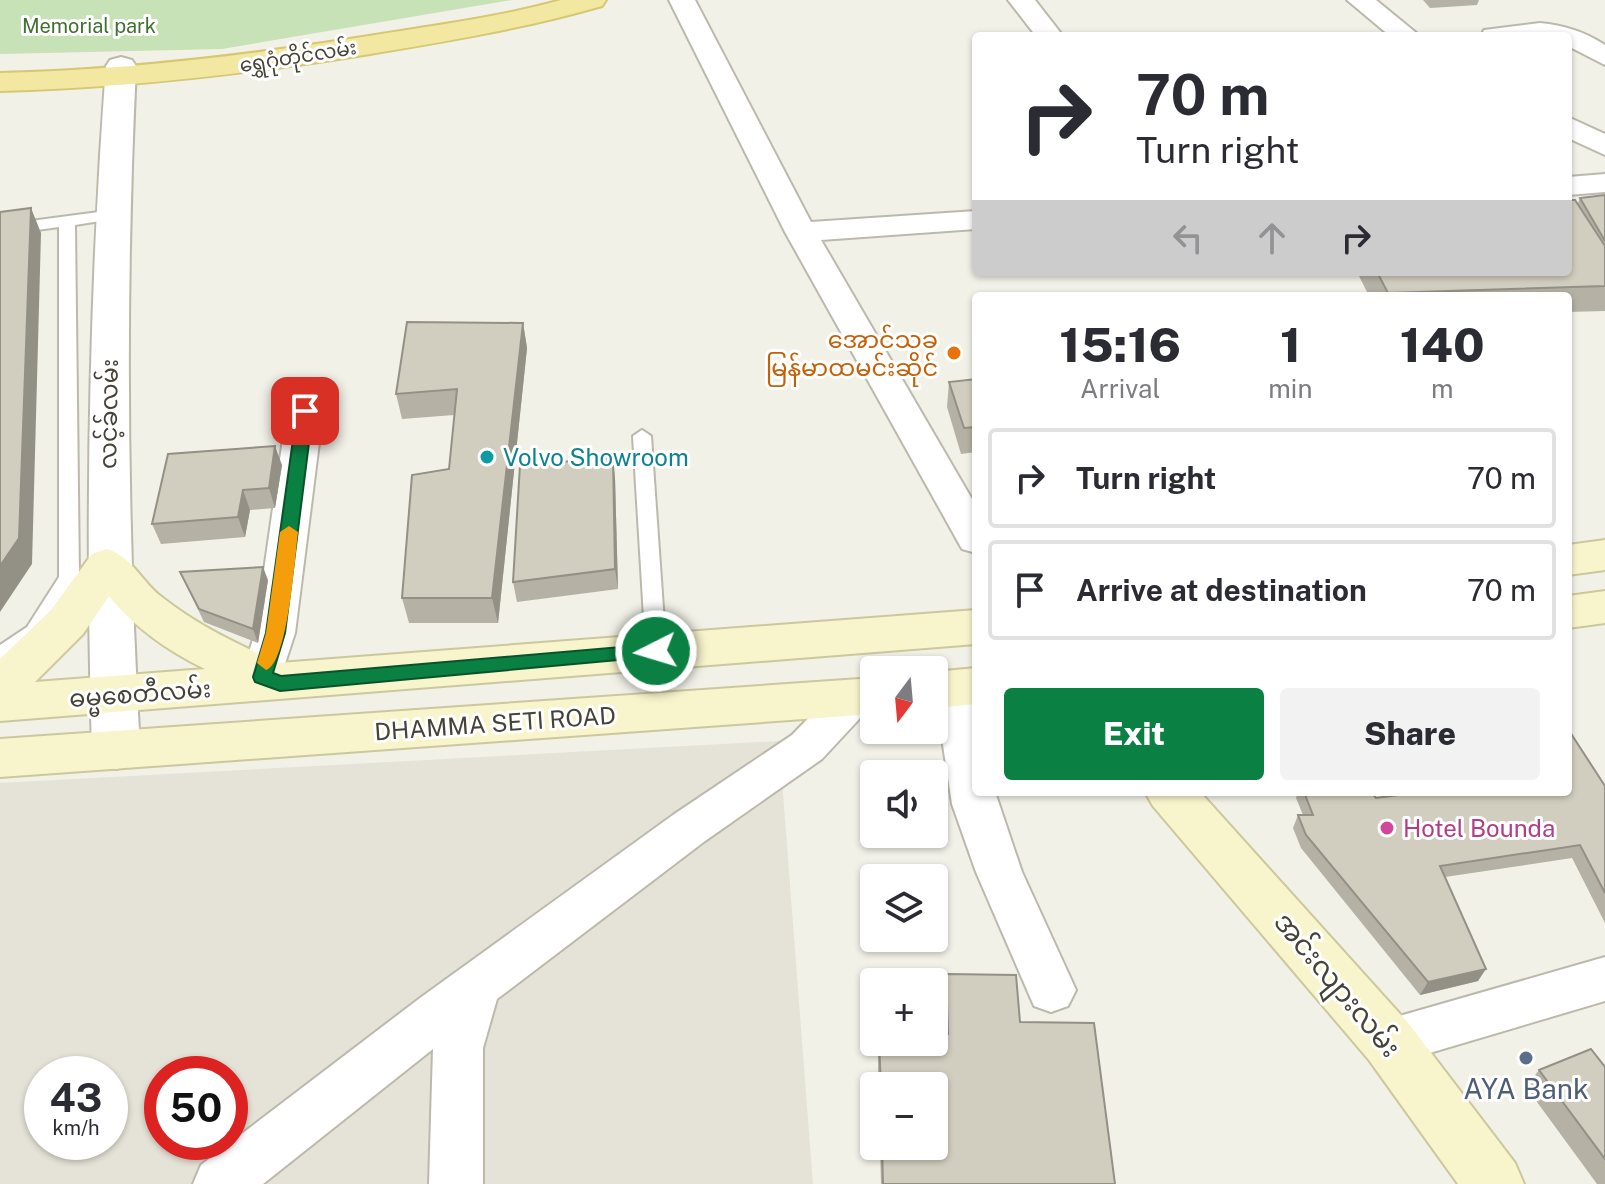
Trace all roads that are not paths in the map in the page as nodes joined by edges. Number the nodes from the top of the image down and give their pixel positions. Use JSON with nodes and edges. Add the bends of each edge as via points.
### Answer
{"nodes":[{"id":1,"x":556,"y":0,"type":"edge"},
{"id":2,"x":592,"y":0,"type":"edge"},
{"id":3,"x":682,"y":0,"type":"edge"},
{"id":4,"x":1021,"y":0,"type":"edge"},
{"id":5,"x":1360,"y":0,"type":"edge"},
{"id":6,"x":1047,"y":32,"type":"edge"},
{"id":7,"x":1402,"y":32,"type":"edge"},
{"id":8,"x":1520,"y":32,"type":"edge"},
{"id":9,"x":1555,"y":32,"type":"edge"},
{"id":10,"x":1572,"y":35,"type":"edge"},
{"id":11,"x":1605,"y":57,"type":"edge"},
{"id":12,"x":0,"y":70,"type":"edge"},
{"id":13,"x":120,"y":72,"type":"junction"},
{"id":14,"x":0,"y":82,"type":"edge"},
{"id":15,"x":1572,"y":128,"type":"edge"},
{"id":16,"x":1605,"y":146,"type":"edge"},
{"id":17,"x":1605,"y":183,"type":"edge"},
{"id":18,"x":1572,"y":186,"type":"edge"},
{"id":19,"x":114,"y":215,"type":"junction"},
{"id":20,"x":972,"y":220,"type":"edge"},
{"id":21,"x":67,"y":221,"type":"junction"},
{"id":22,"x":0,"y":230,"type":"edge"},
{"id":23,"x":801,"y":232,"type":"junction"},
{"id":24,"x":305,"y":411,"type":"dead end"},
{"id":25,"x":642,"y":436,"type":"dead end"},
{"id":26,"x":972,"y":532,"type":"edge"},
{"id":27,"x":1605,"y":555,"type":"edge"},
{"id":28,"x":1572,"y":559,"type":"edge"},
{"id":29,"x":107,"y":565,"type":"junction"},
{"id":30,"x":1605,"y":607,"type":"edge"},
{"id":31,"x":1572,"y":611,"type":"edge"},
{"id":32,"x":972,"y":627,"type":"edge"},
{"id":33,"x":656,"y":651,"type":"junction"},
{"id":34,"x":0,"y":653,"type":"edge"},
{"id":35,"x":271,"y":680,"type":"junction"},
{"id":36,"x":0,"y":688,"type":"edge"},
{"id":37,"x":955,"y":688,"type":"edge"},
{"id":38,"x":113,"y":694,"type":"junction"},
{"id":39,"x":860,"y":696,"type":"edge"},
{"id":40,"x":860,"y":700,"type":"edge"},
{"id":41,"x":0,"y":703,"type":"edge"},
{"id":42,"x":116,"y":750,"type":"junction"},
{"id":43,"x":0,"y":758,"type":"edge"},
{"id":44,"x":972,"y":787,"type":"edge"},
{"id":45,"x":974,"y":796,"type":"edge"},
{"id":46,"x":1174,"y":796,"type":"edge"},
{"id":47,"x":1605,"y":979,"type":"edge"},
{"id":48,"x":476,"y":986,"type":"junction"},
{"id":49,"x":1051,"y":990,"type":"dead end"},
{"id":50,"x":1389,"y":1042,"type":"junction"},
{"id":51,"x":220,"y":1184,"type":"edge"},
{"id":52,"x":456,"y":1184,"type":"edge"},
{"id":53,"x":1494,"y":1184,"type":"edge"}],
"edges":[{"from":1,"to":13,"type":"main road","name":"ရွှေဂုံတိုင်လမ်း","via":[[400,30]]},
{"from":2,"to":13,"type":"main road","name":"ရွှေဂုံတိုင်လမ်း","via":[[327,52],[234,66]]},
{"from":3,"to":23,"type":"street"},
{"from":4,"to":6,"type":"street"},
{"from":5,"to":7,"type":"street"},
{"from":8,"to":9,"type":"street"},
{"from":10,"to":11,"type":"street"},
{"from":12,"to":13,"type":"main road","name":"ရွှေဂုံတိုင်လမ်း"},
{"from":13,"to":14,"type":"main road","name":"ရွှေဂုံတိုင်လမ်း"},
{"from":13,"to":19,"type":"street","name":"လင့်ခ်လမ်း"},
{"from":15,"to":16,"type":"street"},
{"from":17,"to":18,"type":"street"},
{"from":19,"to":21,"type":"lane"},
{"from":19,"to":29,"type":"street","name":"လင့်ခ်လမ်း"},
{"from":20,"to":23,"type":"street"},
{"from":21,"to":22,"type":"lane"},
{"from":21,"to":34,"type":"lane","via":[[69,577],[46,619],[22,646]]},
{"from":23,"to":26,"type":"street"},
{"from":24,"to":35,"type":"street"},
{"from":25,"to":33,"type":"lane"},
{"from":27,"to":28,"type":"main road"},
{"from":29,"to":35,"type":"main road","via":[[143,607],[192,643]]},
{"from":29,"to":36,"type":"main road","via":[[67,622]]},
{"from":29,"to":38,"type":"street","name":"လင့်ခ်လမ်း"},
{"from":30,"to":31,"type":"main road"},
{"from":32,"to":33,"type":"main road"},
{"from":33,"to":35,"type":"main road"},
{"from":35,"to":38,"type":"main road","name":"ဓမ္မစေတီလမ်း"},
{"from":37,"to":44,"type":"street"},
{"from":38,"to":41,"type":"main road","name":"ဓမ္မစေတီလမ်း"},
{"from":38,"to":42,"type":"street","name":"လင့်ခ်လမ်း"},
{"from":39,"to":42,"type":"main road","name":"DHAMMA SETI ROAD"},
{"from":40,"to":48,"type":"street","via":[[807,747]]},
{"from":42,"to":43,"type":"main road"},
{"from":45,"to":49,"type":"street","via":[[999,872]]},
{"from":46,"to":50,"type":"main road","name":"အင်းလျားလမ်း"},
{"from":47,"to":50,"type":"street"},
{"from":48,"to":51,"type":"street"},
{"from":48,"to":52,"type":"street","via":[[458,1048]]},
{"from":50,"to":53,"type":"main road","name":"အင်းလျားလမ်း"}]}
